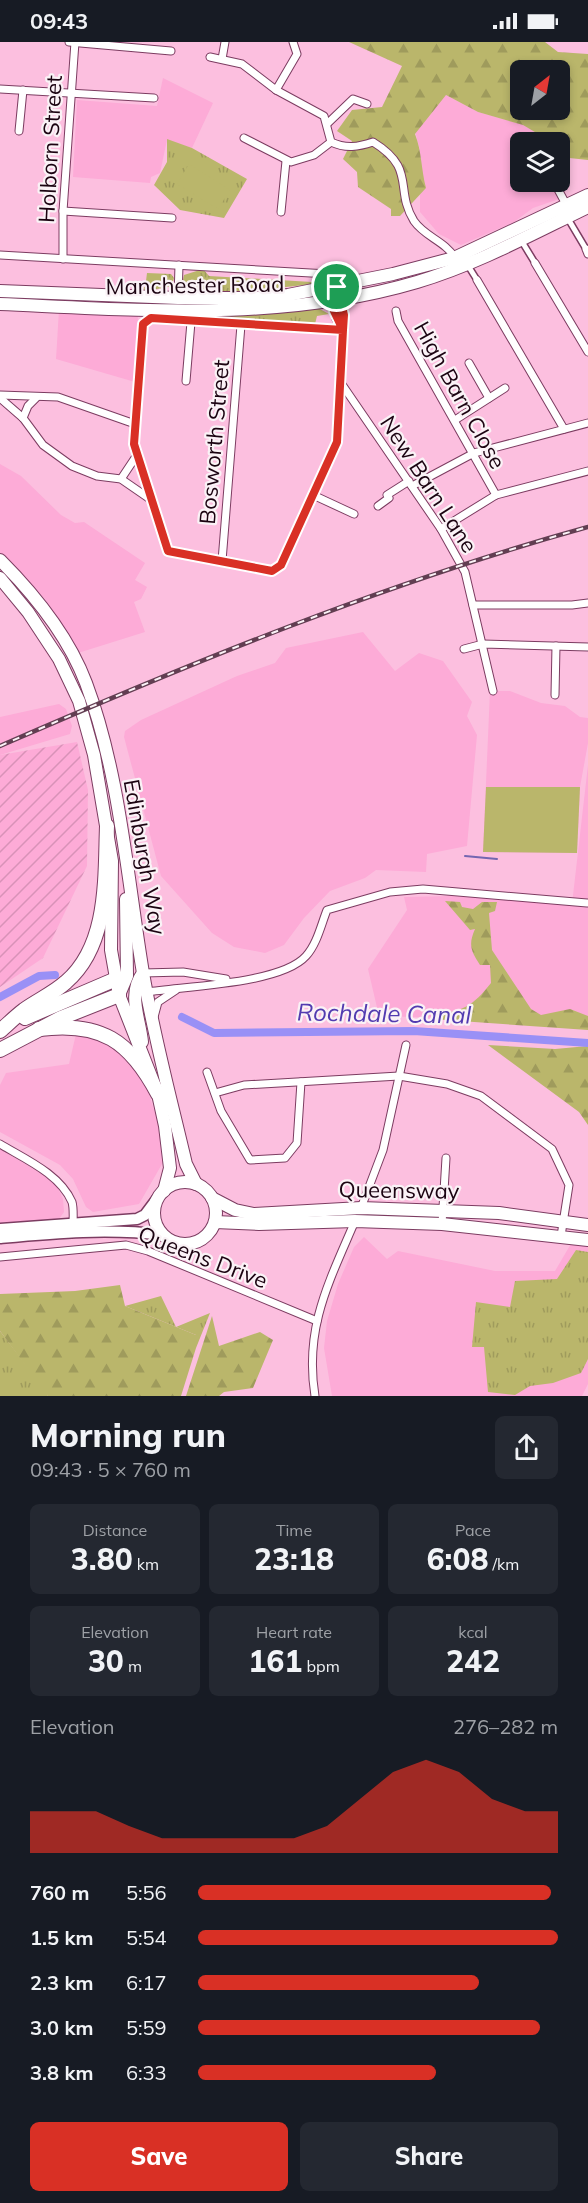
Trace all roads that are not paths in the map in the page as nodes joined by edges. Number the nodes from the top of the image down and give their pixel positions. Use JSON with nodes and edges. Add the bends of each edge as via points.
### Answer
{"nodes":[{"id":1,"x":225,"y":42,"type":"edge"},
{"id":2,"x":293,"y":42,"type":"edge"},
{"id":3,"x":73,"y":43,"type":"edge"},
{"id":4,"x":171,"y":51,"type":"dead end"},
{"id":5,"x":210,"y":57,"type":"dead end"},
{"id":6,"x":222,"y":59,"type":"junction"},
{"id":7,"x":0,"y":89,"type":"edge"},
{"id":8,"x":23,"y":90,"type":"junction"},
{"id":9,"x":276,"y":90,"type":"junction"},
{"id":10,"x":70,"y":92,"type":"junction"},
{"id":11,"x":154,"y":98,"type":"dead end"},
{"id":12,"x":367,"y":104,"type":"dead end"},
{"id":13,"x":328,"y":123,"type":"junction"},
{"id":14,"x":19,"y":131,"type":"dead end"},
{"id":15,"x":244,"y":138,"type":"dead end"},
{"id":16,"x":331,"y":142,"type":"junction"},
{"id":17,"x":286,"y":161,"type":"junction"},
{"id":18,"x":558,"y":192,"type":"edge"},
{"id":19,"x":588,"y":195,"type":"edge"},
{"id":20,"x":588,"y":207,"type":"edge"},
{"id":21,"x":63,"y":211,"type":"junction"},
{"id":22,"x":281,"y":212,"type":"dead end"},
{"id":23,"x":567,"y":212,"type":"junction"},
{"id":24,"x":172,"y":218,"type":"dead end"},
{"id":25,"x":521,"y":240,"type":"junction"},
{"id":26,"x":587,"y":251,"type":"edge"},
{"id":27,"x":0,"y":255,"type":"edge"},
{"id":28,"x":63,"y":259,"type":"junction"},
{"id":29,"x":460,"y":263,"type":"junction"},
{"id":30,"x":535,"y":263,"type":"joint"},
{"id":31,"x":179,"y":266,"type":"junction"},
{"id":32,"x":477,"y":280,"type":"joint"},
{"id":33,"x":337,"y":287,"type":"junction"},
{"id":34,"x":0,"y":291,"type":"edge"},
{"id":35,"x":178,"y":298,"type":"junction"},
{"id":36,"x":337,"y":300,"type":"junction"},
{"id":37,"x":0,"y":304,"type":"edge"},
{"id":38,"x":396,"y":311,"type":"dead end"},
{"id":39,"x":191,"y":322,"type":"junction"},
{"id":40,"x":241,"y":325,"type":"junction"},
{"id":41,"x":343,"y":330,"type":"junction"},
{"id":42,"x":588,"y":352,"type":"edge"},
{"id":43,"x":469,"y":363,"type":"dead end"},
{"id":44,"x":186,"y":381,"type":"dead end"},
{"id":45,"x":341,"y":383,"type":"junction"},
{"id":46,"x":505,"y":388,"type":"dead end"},
{"id":47,"x":0,"y":397,"type":"edge"},
{"id":48,"x":36,"y":398,"type":"junction"},
{"id":49,"x":489,"y":398,"type":"junction"},
{"id":50,"x":23,"y":418,"type":"junction"},
{"id":51,"x":455,"y":420,"type":"junction"},
{"id":52,"x":588,"y":423,"type":"edge"},
{"id":53,"x":135,"y":424,"type":"junction"},
{"id":54,"x":564,"y":429,"type":"junction"},
{"id":55,"x":474,"y":453,"type":"junction"},
{"id":56,"x":137,"y":455,"type":"junction"},
{"id":57,"x":588,"y":471,"type":"edge"},
{"id":58,"x":121,"y":479,"type":"junction"},
{"id":59,"x":410,"y":483,"type":"junction"},
{"id":60,"x":313,"y":495,"type":"junction"},
{"id":61,"x":496,"y":495,"type":"junction"},
{"id":62,"x":150,"y":499,"type":"junction"},
{"id":63,"x":378,"y":506,"type":"dead end"},
{"id":64,"x":354,"y":514,"type":"dead end"},
{"id":65,"x":441,"y":529,"type":"junction"},
{"id":66,"x":0,"y":560,"type":"edge"},
{"id":67,"x":222,"y":561,"type":"junction"},
{"id":68,"x":0,"y":579,"type":"edge"},
{"id":69,"x":588,"y":603,"type":"edge"},
{"id":70,"x":473,"y":605,"type":"junction"},
{"id":71,"x":483,"y":644,"type":"junction"},
{"id":72,"x":556,"y":646,"type":"junction"},
{"id":73,"x":588,"y":647,"type":"edge"},
{"id":74,"x":464,"y":649,"type":"dead end"},
{"id":75,"x":493,"y":691,"type":"dead end"},
{"id":76,"x":555,"y":695,"type":"dead end"},
{"id":77,"x":107,"y":826,"type":"junction"},
{"id":78,"x":127,"y":871,"type":"junction"},
{"id":79,"x":588,"y":903,"type":"edge"},
{"id":80,"x":143,"y":973,"type":"junction"},
{"id":81,"x":121,"y":977,"type":"junction"},
{"id":82,"x":235,"y":980,"type":"junction"},
{"id":83,"x":180,"y":987,"type":"junction"},
{"id":84,"x":141,"y":992,"type":"junction"},
{"id":85,"x":119,"y":994,"type":"junction"},
{"id":86,"x":154,"y":1025,"type":"junction"},
{"id":87,"x":39,"y":1029,"type":"junction"},
{"id":88,"x":1,"y":1030,"type":"edge"},
{"id":89,"x":406,"y":1045,"type":"dead end"},
{"id":90,"x":0,"y":1050,"type":"edge"},
{"id":91,"x":143,"y":1052,"type":"junction"},
{"id":92,"x":207,"y":1072,"type":"dead end"},
{"id":93,"x":399,"y":1076,"type":"junction"},
{"id":94,"x":301,"y":1082,"type":"junction"},
{"id":95,"x":215,"y":1093,"type":"junction"},
{"id":96,"x":158,"y":1094,"type":"junction"},
{"id":97,"x":0,"y":1144,"type":"edge"},
{"id":98,"x":446,"y":1158,"type":"dead end"},
{"id":99,"x":196,"y":1184,"type":"junction"},
{"id":100,"x":160,"y":1195,"type":"junction"},
{"id":101,"x":212,"y":1198,"type":"junction"},
{"id":102,"x":361,"y":1208,"type":"junction"},
{"id":103,"x":443,"y":1211,"type":"junction"},
{"id":104,"x":355,"y":1221,"type":"junction"},
{"id":105,"x":215,"y":1222,"type":"junction"},
{"id":106,"x":564,"y":1222,"type":"junction"},
{"id":107,"x":442,"y":1224,"type":"junction"},
{"id":108,"x":588,"y":1225,"type":"edge"},
{"id":109,"x":74,"y":1227,"type":"junction"},
{"id":110,"x":0,"y":1229,"type":"edge"},
{"id":111,"x":163,"y":1235,"type":"junction"},
{"id":112,"x":561,"y":1236,"type":"junction"},
{"id":113,"x":0,"y":1238,"type":"edge"},
{"id":114,"x":588,"y":1240,"type":"edge"},
{"id":115,"x":0,"y":1257,"type":"edge"},
{"id":116,"x":317,"y":1321,"type":"junction"},
{"id":117,"x":315,"y":1396,"type":"edge"}],
"edges":[{"from":1,"to":6,"type":"street"},
{"from":2,"to":9,"type":"street","via":[[297,54]]},
{"from":3,"to":4,"type":"street"},
{"from":3,"to":10,"type":"street","name":"Holborn Street"},
{"from":5,"to":6,"type":"street"},
{"from":6,"to":9,"type":"street","via":[[242,64]]},
{"from":7,"to":8,"type":"street"},
{"from":8,"to":10,"type":"street"},
{"from":8,"to":14,"type":"street"},
{"from":9,"to":13,"type":"street","via":[[324,116]]},
{"from":10,"to":11,"type":"street"},
{"from":10,"to":21,"type":"street","name":"Holborn Street"},
{"from":12,"to":13,"type":"street","via":[[353,99]]},
{"from":13,"to":16,"type":"street"},
{"from":15,"to":17,"type":"street"},
{"from":16,"to":17,"type":"street","via":[[314,155]]},
{"from":16,"to":29,"type":"street","via":[[343,147],[373,142],[387,150],[403,172],[415,221],[442,241]]},
{"from":17,"to":22,"type":"street"},
{"from":18,"to":23,"type":"street"},
{"from":19,"to":23,"type":"highway","name":"Manchester Road"},
{"from":20,"to":23,"type":"highway","name":"Manchester Road"},
{"from":21,"to":24,"type":"street"},
{"from":21,"to":28,"type":"street","name":"Holborn Street"},
{"from":23,"to":25,"type":"highway","name":"Manchester Road"},
{"from":23,"to":26,"type":"street"},
{"from":23,"to":29,"type":"highway","name":"Manchester Road"},
{"from":25,"to":29,"type":"highway","name":"Manchester Road"},
{"from":25,"to":30,"type":"street"},
{"from":27,"to":28,"type":"street","name":"Manchester Road"},
{"from":28,"to":31,"type":"street","name":"Manchester Road"},
{"from":29,"to":32,"type":"street"},
{"from":29,"to":33,"type":"highway","name":"Manchester Road"},
{"from":29,"to":36,"type":"highway","name":"Manchester Road","via":[[417,282]]},
{"from":30,"to":42,"type":"street"},
{"from":31,"to":33,"type":"street","name":"Manchester Road","via":[[328,274]]},
{"from":31,"to":35,"type":"street"},
{"from":32,"to":54,"type":"street"},
{"from":33,"to":35,"type":"highway","name":"Manchester Road","via":[[264,298]]},
{"from":33,"to":36,"type":"street"},
{"from":34,"to":35,"type":"highway","name":"Manchester Road"},
{"from":36,"to":37,"type":"highway","name":"Manchester Road","via":[[230,310]]},
{"from":36,"to":41,"type":"street"},
{"from":38,"to":51,"type":"street","name":"High Barn Close","via":[[398,321]]},
{"from":39,"to":40,"type":"street"},
{"from":39,"to":44,"type":"street"},
{"from":39,"to":53,"type":"street","via":[[151,318],[143,324]]},
{"from":40,"to":41,"type":"street"},
{"from":40,"to":67,"type":"street","name":"Bosworth Street"},
{"from":41,"to":45,"type":"street"},
{"from":43,"to":49,"type":"street"},
{"from":45,"to":59,"type":"street","name":"New Barn Lane"},
{"from":45,"to":60,"type":"street","via":[[337,442]]},
{"from":46,"to":49,"type":"street"},
{"from":47,"to":48,"type":"street"},
{"from":47,"to":50,"type":"street"},
{"from":48,"to":50,"type":"street"},
{"from":48,"to":53,"type":"street","via":[[58,397]]},
{"from":49,"to":51,"type":"street"},
{"from":50,"to":58,"type":"street","via":[[44,445],[72,466],[97,476]]},
{"from":51,"to":55,"type":"street","name":"High Barn Close"},
{"from":52,"to":54,"type":"street"},
{"from":53,"to":56,"type":"street"},
{"from":54,"to":55,"type":"street"},
{"from":55,"to":59,"type":"street"},
{"from":55,"to":61,"type":"street","name":"High Barn Close"},
{"from":56,"to":58,"type":"street"},
{"from":56,"to":62,"type":"street"},
{"from":57,"to":61,"type":"street"},
{"from":58,"to":62,"type":"street"},
{"from":59,"to":63,"type":"street","via":[[387,495],[389,498]]},
{"from":59,"to":65,"type":"street","name":"New Barn Lane"},
{"from":60,"to":64,"type":"street"},
{"from":60,"to":67,"type":"street","via":[[281,565],[272,571]]},
{"from":61,"to":65,"type":"street"},
{"from":62,"to":67,"type":"street","via":[[168,551]]},
{"from":65,"to":70,"type":"street","name":"New Barn Lane","via":[[465,572]]},
{"from":66,"to":78,"type":"highway","name":"Edinburgh Way","via":[[39,603],[85,681],[104,745]]},
{"from":68,"to":77,"type":"highway","name":"Edinburgh Way","via":[[47,639],[79,700]]},
{"from":69,"to":70,"type":"street"},
{"from":70,"to":71,"type":"street","name":"New Barn Lane"},
{"from":71,"to":72,"type":"street"},
{"from":71,"to":74,"type":"street"},
{"from":71,"to":75,"type":"street","name":"New Barn Lane"},
{"from":72,"to":73,"type":"street"},
{"from":72,"to":76,"type":"street"},
{"from":77,"to":81,"type":"highway","name":"Edinburgh Way","via":[[114,886],[110,932]]},
{"from":77,"to":88,"type":"highway","via":[[103,900],[90,952],[66,983]]},
{"from":78,"to":80,"type":"highway","name":"Edinburgh Way"},
{"from":78,"to":81,"type":"highway"},
{"from":79,"to":82,"type":"street","via":[[423,889],[374,896],[327,910],[308,954],[287,971]]},
{"from":80,"to":81,"type":"highway"},
{"from":80,"to":82,"type":"street","via":[[183,972]]},
{"from":80,"to":84,"type":"highway","name":"Edinburgh Way"},
{"from":81,"to":85,"type":"highway","name":"Edinburgh Way"},
{"from":81,"to":88,"type":"highway"},
{"from":82,"to":83,"type":"street"},
{"from":83,"to":84,"type":"street"},
{"from":83,"to":86,"type":"street","via":[[158,1002]]},
{"from":84,"to":85,"type":"highway"},
{"from":84,"to":86,"type":"highway","name":"Edinburgh Way"},
{"from":84,"to":91,"type":"highway"},
{"from":85,"to":87,"type":"highway"},
{"from":85,"to":91,"type":"highway","name":"Edinburgh Way"},
{"from":86,"to":99,"type":"highway","name":"Edinburgh Way","via":[[186,1164]]},
{"from":87,"to":90,"type":"highway"},
{"from":87,"to":96,"type":"highway","via":[[75,1026],[103,1033],[137,1059]]},
{"from":89,"to":93,"type":"street"},
{"from":91,"to":96,"type":"highway","name":"Edinburgh Way"},
{"from":92,"to":95,"type":"street"},
{"from":93,"to":94,"type":"street"},
{"from":93,"to":102,"type":"street","via":[[382,1150]]},
{"from":93,"to":106,"type":"street","via":[[447,1084],[481,1096],[552,1149],[569,1185]]},
{"from":94,"to":95,"type":"street","via":[[244,1085]]},
{"from":94,"to":95,"type":"street","via":[[297,1143],[285,1158],[250,1160],[221,1111]]},
{"from":96,"to":100,"type":"highway","name":"Edinburgh Way","via":[[170,1168]]},
{"from":97,"to":109,"type":"street","via":[[51,1176],[64,1190],[73,1206]]},
{"from":98,"to":103,"type":"street"},
{"from":99,"to":100,"type":"highway","via":[[182,1182]]},
{"from":99,"to":101,"type":"highway"},
{"from":100,"to":109,"type":"main road","via":[[145,1215],[137,1219]]},
{"from":100,"to":111,"type":"highway","via":[[154,1216]]},
{"from":101,"to":102,"type":"highway","name":"Queensway","via":[[235,1210],[254,1214]]},
{"from":101,"to":105,"type":"highway"},
{"from":102,"to":103,"type":"highway","name":"Queensway"},
{"from":103,"to":106,"type":"highway","name":"Queensway","via":[[499,1213]]},
{"from":103,"to":107,"type":"street"},
{"from":104,"to":105,"type":"highway","name":"Queensway"},
{"from":104,"to":107,"type":"highway","name":"Queensway"},
{"from":104,"to":116,"type":"street","via":[[324,1294]]},
{"from":105,"to":111,"type":"highway","via":[[210,1231],[192,1243],[182,1244]]},
{"from":106,"to":108,"type":"highway","name":"Queensway"},
{"from":106,"to":112,"type":"street"},
{"from":107,"to":112,"type":"highway","name":"Queensway"},
{"from":109,"to":110,"type":"main road"},
{"from":109,"to":111,"type":"main road"},
{"from":109,"to":113,"type":"main road"},
{"from":112,"to":114,"type":"highway","name":"Queensway"},
{"from":115,"to":116,"type":"street","name":"Queens Drive","via":[[126,1245]]},
{"from":116,"to":117,"type":"street","via":[[310,1367]]}]}
